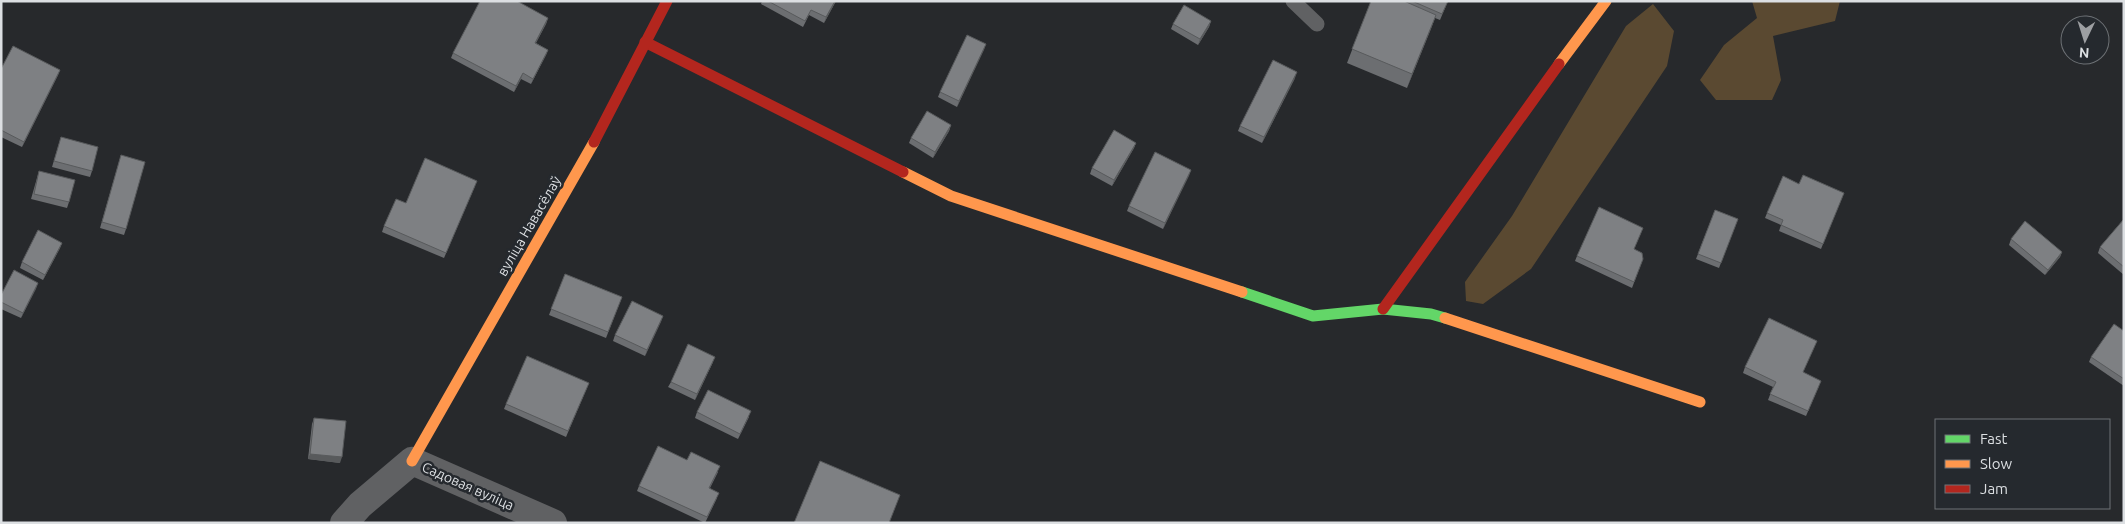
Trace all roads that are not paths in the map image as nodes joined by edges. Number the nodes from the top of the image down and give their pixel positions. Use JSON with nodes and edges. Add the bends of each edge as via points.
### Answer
{"nodes":[{"id":1,"x":667,"y":1,"type":"edge"},
{"id":2,"x":1293,"y":1,"type":"edge"},
{"id":3,"x":1606,"y":1,"type":"edge"},
{"id":4,"x":1318,"y":24,"type":"dead end"},
{"id":5,"x":645,"y":42,"type":"junction"},
{"id":6,"x":1383,"y":309,"type":"junction"},
{"id":7,"x":1700,"y":402,"type":"dead end"},
{"id":8,"x":412,"y":461,"type":"junction"},
{"id":9,"x":344,"y":523,"type":"edge"},
{"id":10,"x":552,"y":523,"type":"edge"}],
"edges":[{"from":1,"to":5,"type":"street","name":"вуліца Навасёлаў"},
{"from":2,"to":4,"type":"lane"},
{"from":3,"to":6,"type":"street"},
{"from":5,"to":6,"type":"street","via":[[950,196],[1313,316]]},
{"from":5,"to":8,"type":"street","name":"вуліца Навасёлаў","via":[[584,160]]},
{"from":6,"to":7,"type":"street","via":[[1431,314]]},
{"from":8,"to":9,"type":"street","name":"Садовая вуліца","via":[[360,505]]},
{"from":8,"to":10,"type":"street","name":"Садовая вуліца"}]}
